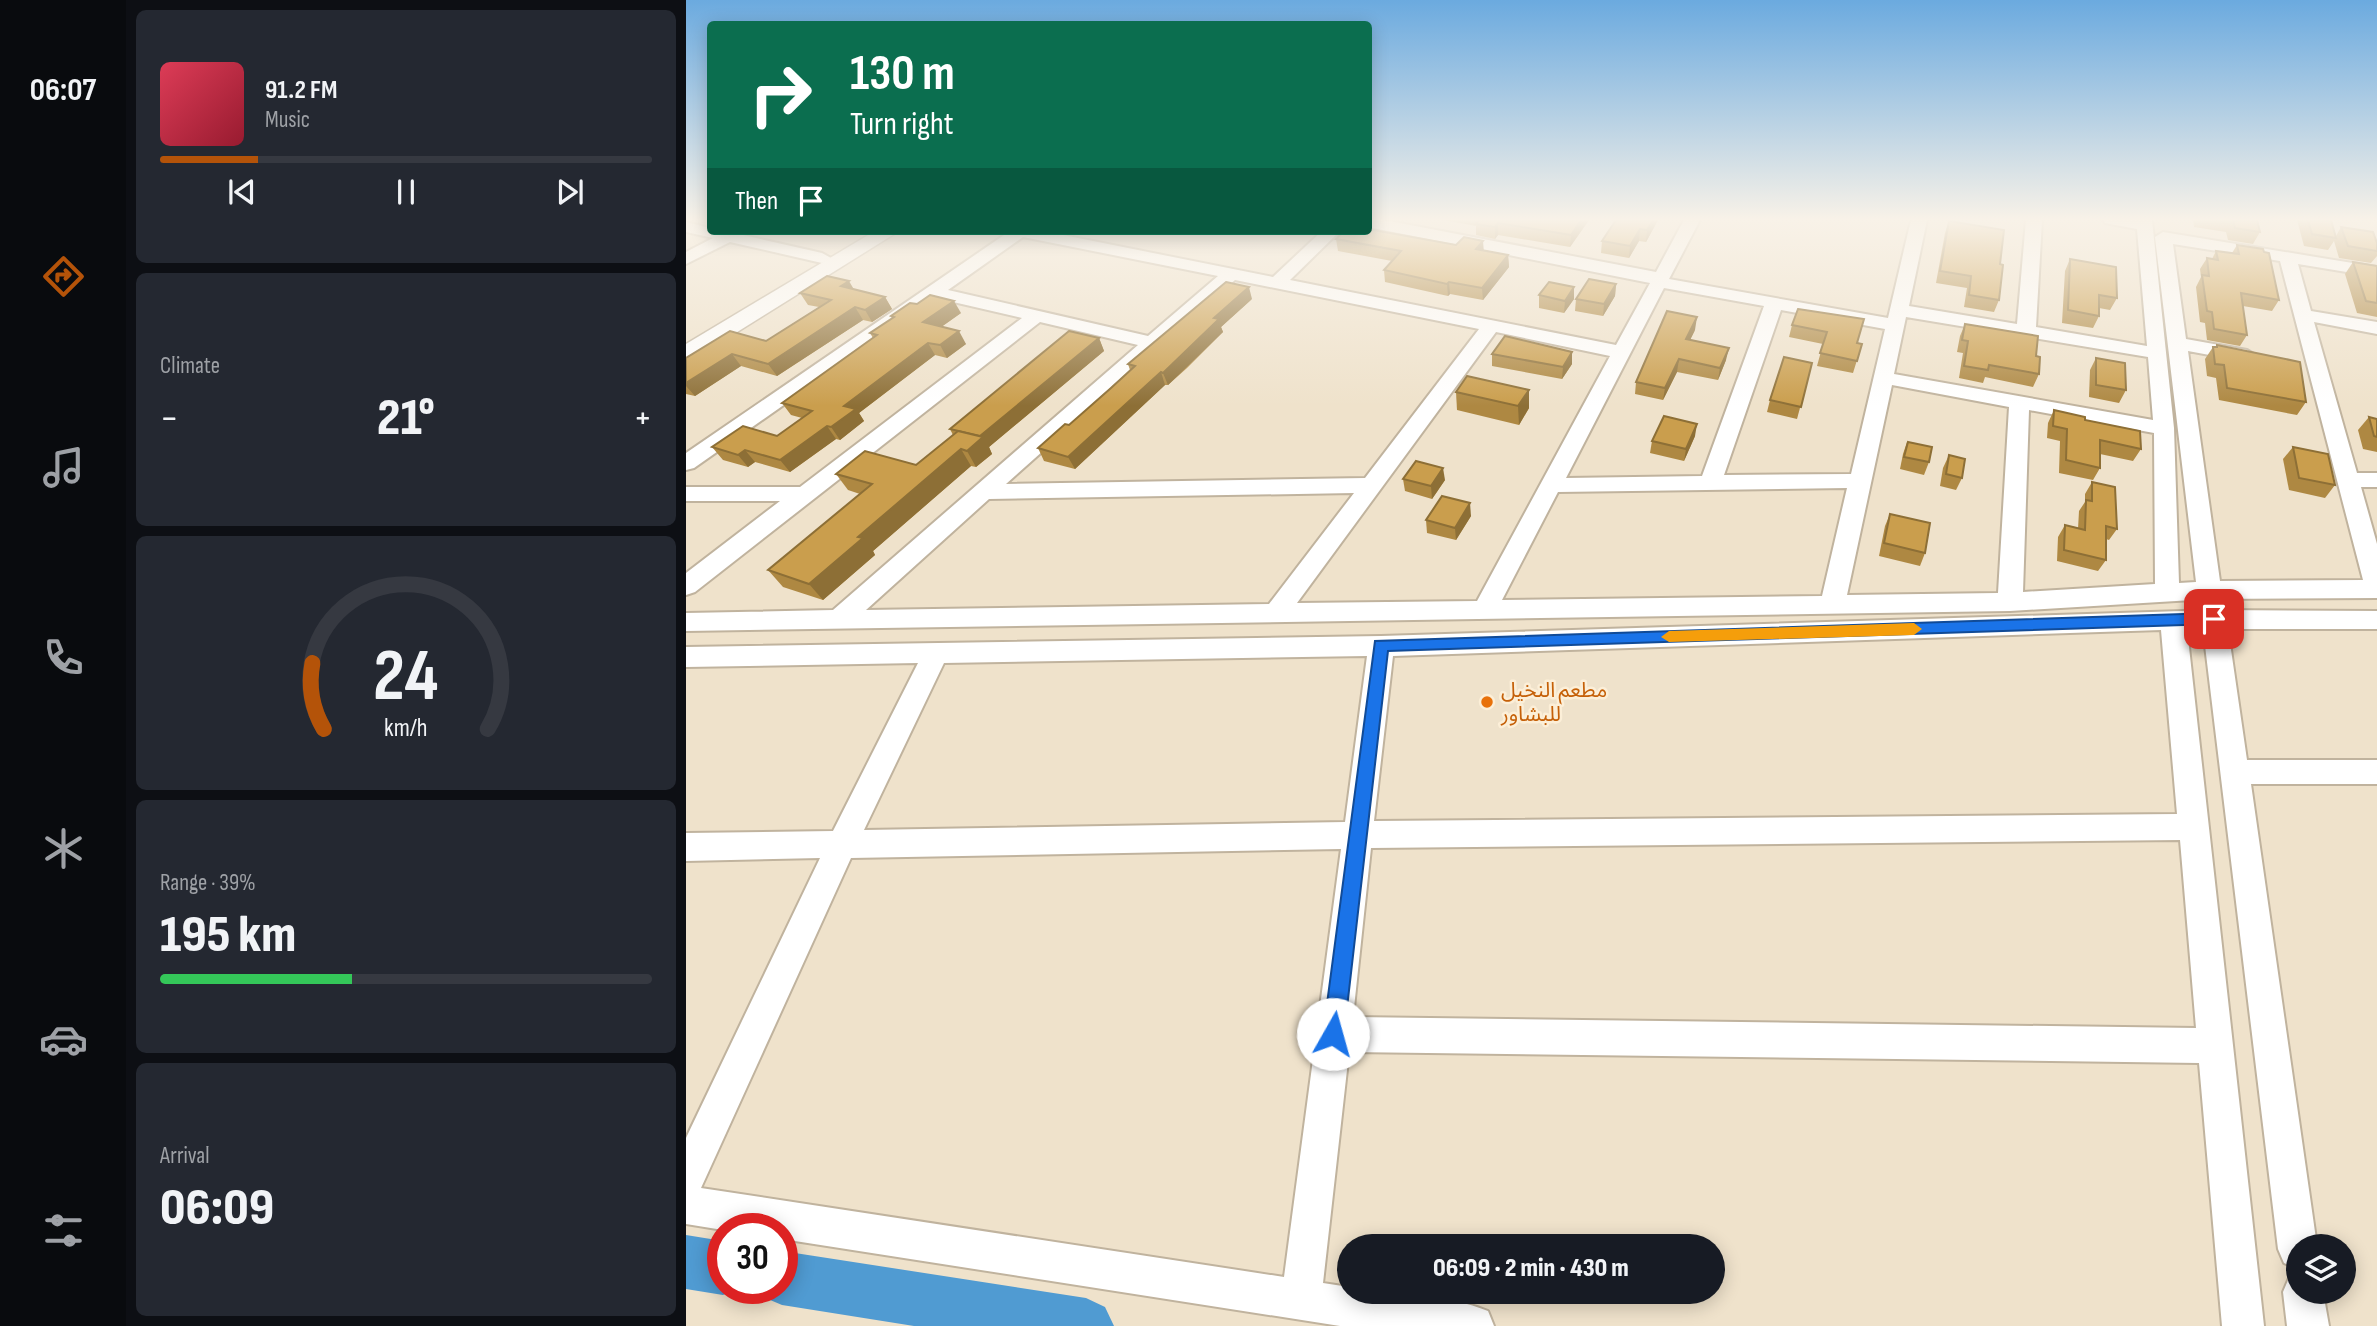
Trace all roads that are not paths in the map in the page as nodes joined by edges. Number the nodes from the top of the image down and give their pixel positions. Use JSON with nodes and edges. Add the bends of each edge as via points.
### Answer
{"nodes":[{"id":1,"x":782,"y":282,"type":"edge"},
{"id":2,"x":805,"y":282,"type":"edge"},
{"id":3,"x":948,"y":282,"type":"edge"},
{"id":4,"x":1222,"y":282,"type":"edge"},
{"id":5,"x":1271,"y":282,"type":"edge"},
{"id":6,"x":1659,"y":282,"type":"edge"},
{"id":7,"x":1669,"y":282,"type":"edge"},
{"id":8,"x":1905,"y":282,"type":"edge"},
{"id":9,"x":2029,"y":282,"type":"edge"},
{"id":10,"x":2159,"y":282,"type":"edge"},
{"id":11,"x":2293,"y":282,"type":"edge"},
{"id":12,"x":1277,"y":283,"type":"joint"},
{"id":13,"x":934,"y":292,"type":"junction"},
{"id":14,"x":1774,"y":303,"type":"junction"},
{"id":15,"x":2302,"y":315,"type":"junction"},
{"id":16,"x":1037,"y":316,"type":"junction"},
{"id":17,"x":2163,"y":316,"type":"junction"},
{"id":18,"x":1897,"y":317,"type":"junction"},
{"id":19,"x":1491,"y":326,"type":"junction"},
{"id":20,"x":2377,"y":328,"type":"edge"},
{"id":21,"x":2026,"y":331,"type":"junction"},
{"id":22,"x":686,"y":339,"type":"edge"},
{"id":23,"x":1152,"y":343,"type":"junction"},
{"id":24,"x":2176,"y":344,"type":"junction"},
{"id":25,"x":1621,"y":352,"type":"junction"},
{"id":26,"x":2157,"y":353,"type":"junction"},
{"id":27,"x":686,"y":354,"type":"edge"},
{"id":28,"x":2266,"y":359,"type":"edge"},
{"id":29,"x":2292,"y":364,"type":"edge"},
{"id":30,"x":2317,"y":369,"type":"junction"},
{"id":31,"x":1883,"y":378,"type":"junction"},
{"id":32,"x":2019,"y":402,"type":"junction"},
{"id":33,"x":2164,"y":428,"type":"junction"},
{"id":34,"x":686,"y":463,"type":"edge"},
{"id":35,"x":2348,"y":480,"type":"junction"},
{"id":36,"x":2377,"y":480,"type":"edge"},
{"id":37,"x":1860,"y":481,"type":"junction"},
{"id":38,"x":1710,"y":483,"type":"junction"},
{"id":39,"x":1373,"y":485,"type":"junction"},
{"id":40,"x":1550,"y":485,"type":"junction"},
{"id":41,"x":983,"y":492,"type":"junction"},
{"id":42,"x":686,"y":494,"type":"edge"},
{"id":43,"x":805,"y":494,"type":"junction"},
{"id":44,"x":686,"y":586,"type":"edge"},
{"id":45,"x":2377,"y":588,"type":"edge"},
{"id":46,"x":2010,"y":603,"type":"junction"},
{"id":47,"x":2212,"y":604,"type":"junction"},
{"id":48,"x":1832,"y":605,"type":"junction"},
{"id":49,"x":2170,"y":607,"type":"junction"},
{"id":50,"x":1484,"y":610,"type":"junction"},
{"id":51,"x":1276,"y":613,"type":"junction"},
{"id":52,"x":838,"y":620,"type":"junction"},
{"id":53,"x":2377,"y":620,"type":"edge"},
{"id":54,"x":686,"y":622,"type":"edge"},
{"id":55,"x":1381,"y":646,"type":"junction"},
{"id":56,"x":936,"y":653,"type":"junction"},
{"id":57,"x":686,"y":657,"type":"edge"},
{"id":58,"x":2235,"y":772,"type":"junction"},
{"id":59,"x":2377,"y":772,"type":"edge"},
{"id":60,"x":2192,"y":827,"type":"junction"},
{"id":61,"x":1357,"y":835,"type":"junction"},
{"id":62,"x":842,"y":844,"type":"junction"},
{"id":63,"x":686,"y":847,"type":"edge"},
{"id":64,"x":1333,"y":1034,"type":"junction"},
{"id":65,"x":2214,"y":1046,"type":"junction"},
{"id":66,"x":686,"y":1179,"type":"edge"},
{"id":67,"x":686,"y":1205,"type":"edge"},
{"id":68,"x":2296,"y":1234,"type":"edge"},
{"id":69,"x":1301,"y":1300,"type":"junction"},
{"id":70,"x":2305,"y":1304,"type":"edge"},
{"id":71,"x":1473,"y":1326,"type":"edge"},
{"id":72,"x":2243,"y":1326,"type":"edge"},
{"id":73,"x":2308,"y":1326,"type":"edge"}],
"edges":[{"from":1,"to":22,"type":"main road"},
{"from":2,"to":27,"type":"main road"},
{"from":3,"to":13,"type":"street"},
{"from":4,"to":23,"type":"street"},
{"from":5,"to":12,"type":"street"},
{"from":6,"to":25,"type":"street"},
{"from":7,"to":14,"type":"street"},
{"from":8,"to":18,"type":"street"},
{"from":9,"to":21,"type":"street"},
{"from":10,"to":17,"type":"street"},
{"from":11,"to":15,"type":"street"},
{"from":12,"to":19,"type":"street"},
{"from":13,"to":16,"type":"street"},
{"from":13,"to":34,"type":"street"},
{"from":14,"to":18,"type":"street"},
{"from":14,"to":38,"type":"street"},
{"from":15,"to":20,"type":"street"},
{"from":15,"to":30,"type":"street"},
{"from":16,"to":23,"type":"street"},
{"from":16,"to":43,"type":"street"},
{"from":17,"to":24,"type":"street"},
{"from":17,"to":26,"type":"street"},
{"from":18,"to":21,"type":"street"},
{"from":18,"to":31,"type":"street"},
{"from":19,"to":25,"type":"street"},
{"from":19,"to":39,"type":"street"},
{"from":21,"to":26,"type":"street"},
{"from":23,"to":41,"type":"street"},
{"from":24,"to":28,"type":"street"},
{"from":24,"to":47,"type":"street"},
{"from":25,"to":40,"type":"street"},
{"from":26,"to":33,"type":"street"},
{"from":29,"to":30,"type":"street"},
{"from":30,"to":35,"type":"street"},
{"from":31,"to":32,"type":"street"},
{"from":31,"to":37,"type":"street"},
{"from":32,"to":33,"type":"street"},
{"from":32,"to":46,"type":"street"},
{"from":33,"to":49,"type":"street"},
{"from":35,"to":36,"type":"street"},
{"from":35,"to":45,"type":"street"},
{"from":37,"to":38,"type":"street"},
{"from":37,"to":48,"type":"street"},
{"from":38,"to":40,"type":"street"},
{"from":39,"to":41,"type":"street"},
{"from":39,"to":51,"type":"street"},
{"from":40,"to":50,"type":"street"},
{"from":41,"to":52,"type":"street"},
{"from":42,"to":43,"type":"street"},
{"from":43,"to":44,"type":"street"},
{"from":45,"to":47,"type":"street"},
{"from":46,"to":48,"type":"street"},
{"from":46,"to":49,"type":"street"},
{"from":47,"to":49,"type":"street"},
{"from":47,"to":53,"type":"street"},
{"from":47,"to":58,"type":"street"},
{"from":48,"to":50,"type":"street"},
{"from":49,"to":55,"type":"street"},
{"from":49,"to":60,"type":"street"},
{"from":50,"to":51,"type":"street"},
{"from":51,"to":52,"type":"street"},
{"from":52,"to":54,"type":"street"},
{"from":55,"to":56,"type":"street"},
{"from":55,"to":61,"type":"street"},
{"from":56,"to":57,"type":"street"},
{"from":56,"to":62,"type":"street"},
{"from":58,"to":59,"type":"street"},
{"from":58,"to":68,"type":"street"},
{"from":60,"to":61,"type":"street"},
{"from":60,"to":65,"type":"street"},
{"from":61,"to":62,"type":"street"},
{"from":61,"to":64,"type":"street"},
{"from":62,"to":63,"type":"street"},
{"from":62,"to":66,"type":"street"},
{"from":64,"to":65,"type":"street"},
{"from":64,"to":69,"type":"street"},
{"from":65,"to":72,"type":"street"},
{"from":67,"to":69,"type":"street"},
{"from":69,"to":71,"type":"street"},
{"from":70,"to":73,"type":"street"}]}
